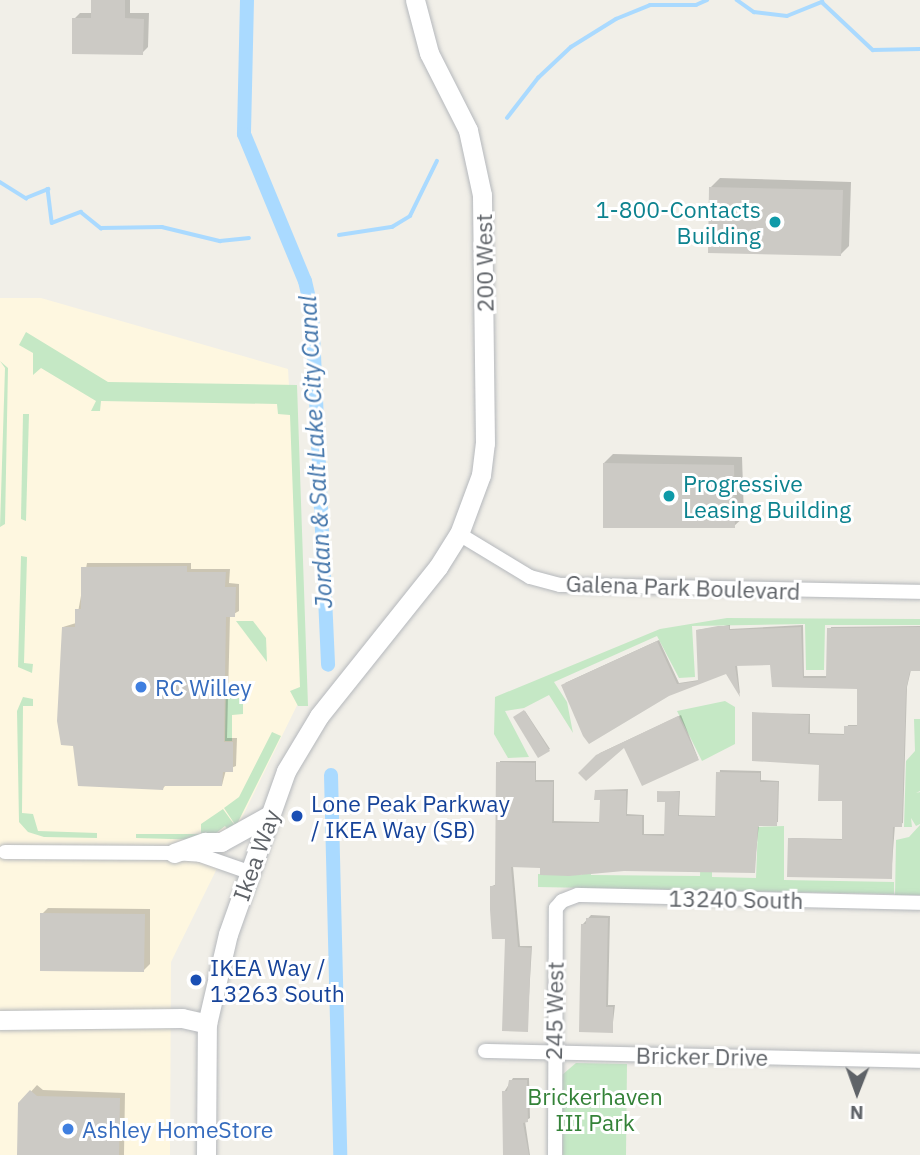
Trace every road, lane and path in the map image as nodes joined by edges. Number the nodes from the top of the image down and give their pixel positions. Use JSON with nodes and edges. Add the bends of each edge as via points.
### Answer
{"nodes":[{"id":1,"x":415,"y":0,"type":"edge"},
{"id":2,"x":459,"y":534,"type":"junction"},
{"id":3,"x":920,"y":592,"type":"edge"},
{"id":4,"x":270,"y":815,"type":"junction"},
{"id":5,"x":5,"y":852,"type":"dead end"},
{"id":6,"x":174,"y":853,"type":"junction"},
{"id":7,"x":249,"y":872,"type":"junction"},
{"id":8,"x":920,"y":903,"type":"edge"},
{"id":9,"x":556,"y":908,"type":"joint"},
{"id":10,"x":0,"y":1020,"type":"edge"},
{"id":11,"x":207,"y":1024,"type":"junction"},
{"id":12,"x":485,"y":1051,"type":"dead end"},
{"id":13,"x":553,"y":1052,"type":"junction"},
{"id":14,"x":920,"y":1060,"type":"edge"},
{"id":15,"x":206,"y":1155,"type":"edge"},
{"id":16,"x":555,"y":1155,"type":"edge"}],
"edges":[{"from":1,"to":2,"type":"main road","name":"200 West","via":[[429,53],[468,130],[482,195],[485,443],[478,487]]},
{"from":2,"to":3,"type":"street","name":"Galena Park Boulevard","via":[[530,577],[561,585]]},
{"from":2,"to":4,"type":"main road","name":"Ikea Way","via":[[318,716],[286,771]]},
{"from":4,"to":6,"type":"main road","via":[[221,842],[205,842]]},
{"from":4,"to":7,"type":"main road","name":"Ikea Way"},
{"from":5,"to":6,"type":"street"},
{"from":6,"to":7,"type":"street","via":[[200,855]]},
{"from":7,"to":11,"type":"main road","name":"Ikea Way","via":[[228,934]]},
{"from":8,"to":9,"type":"street","name":"13240 South","via":[[578,895]]},
{"from":9,"to":13,"type":"street","name":"245 West"},
{"from":10,"to":11,"type":"main road","via":[[182,1018]]},
{"from":11,"to":15,"type":"main road","name":"Ikea Way"},
{"from":12,"to":13,"type":"street","name":"Bricker Drive"},
{"from":13,"to":14,"type":"street","name":"Bricker Drive"},
{"from":13,"to":16,"type":"street","name":"245 West"}]}
